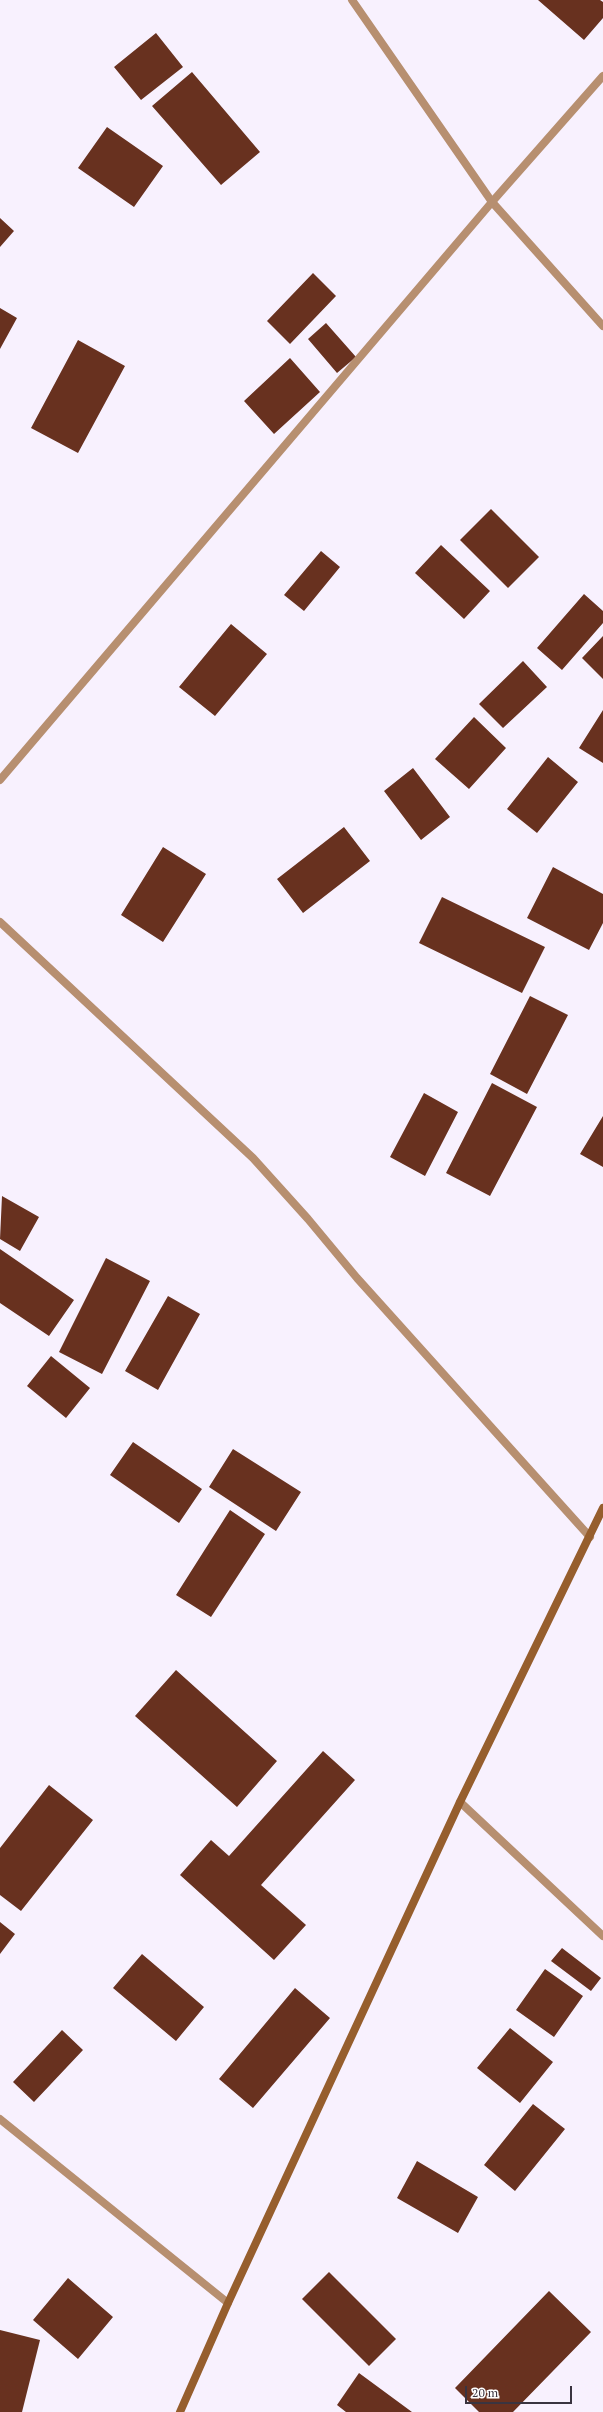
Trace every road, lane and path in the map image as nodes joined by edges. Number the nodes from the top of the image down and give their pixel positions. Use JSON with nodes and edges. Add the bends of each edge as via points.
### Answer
{"nodes":[{"id":1,"x":352,"y":0,"type":"edge"},
{"id":2,"x":603,"y":76,"type":"edge"},
{"id":3,"x":492,"y":202,"type":"junction"},
{"id":4,"x":603,"y":326,"type":"edge"},
{"id":5,"x":0,"y":780,"type":"edge"},
{"id":6,"x":0,"y":922,"type":"edge"},
{"id":7,"x":603,"y":1508,"type":"edge"},
{"id":8,"x":590,"y":1537,"type":"junction"},
{"id":9,"x":460,"y":1802,"type":"junction"},
{"id":10,"x":603,"y":1936,"type":"edge"},
{"id":11,"x":0,"y":2119,"type":"edge"},
{"id":12,"x":228,"y":2303,"type":"junction"},
{"id":13,"x":180,"y":2412,"type":"edge"}],
"edges":[{"from":1,"to":3,"type":"street"},
{"from":2,"to":3,"type":"street"},
{"from":3,"to":4,"type":"street"},
{"from":3,"to":5,"type":"street"},
{"from":6,"to":8,"type":"street","via":[[253,1158],[357,1278]]},
{"from":7,"to":8,"type":"main road"},
{"from":8,"to":9,"type":"main road"},
{"from":9,"to":10,"type":"street"},
{"from":9,"to":12,"type":"main road"},
{"from":11,"to":12,"type":"street"},
{"from":12,"to":13,"type":"main road"}]}
